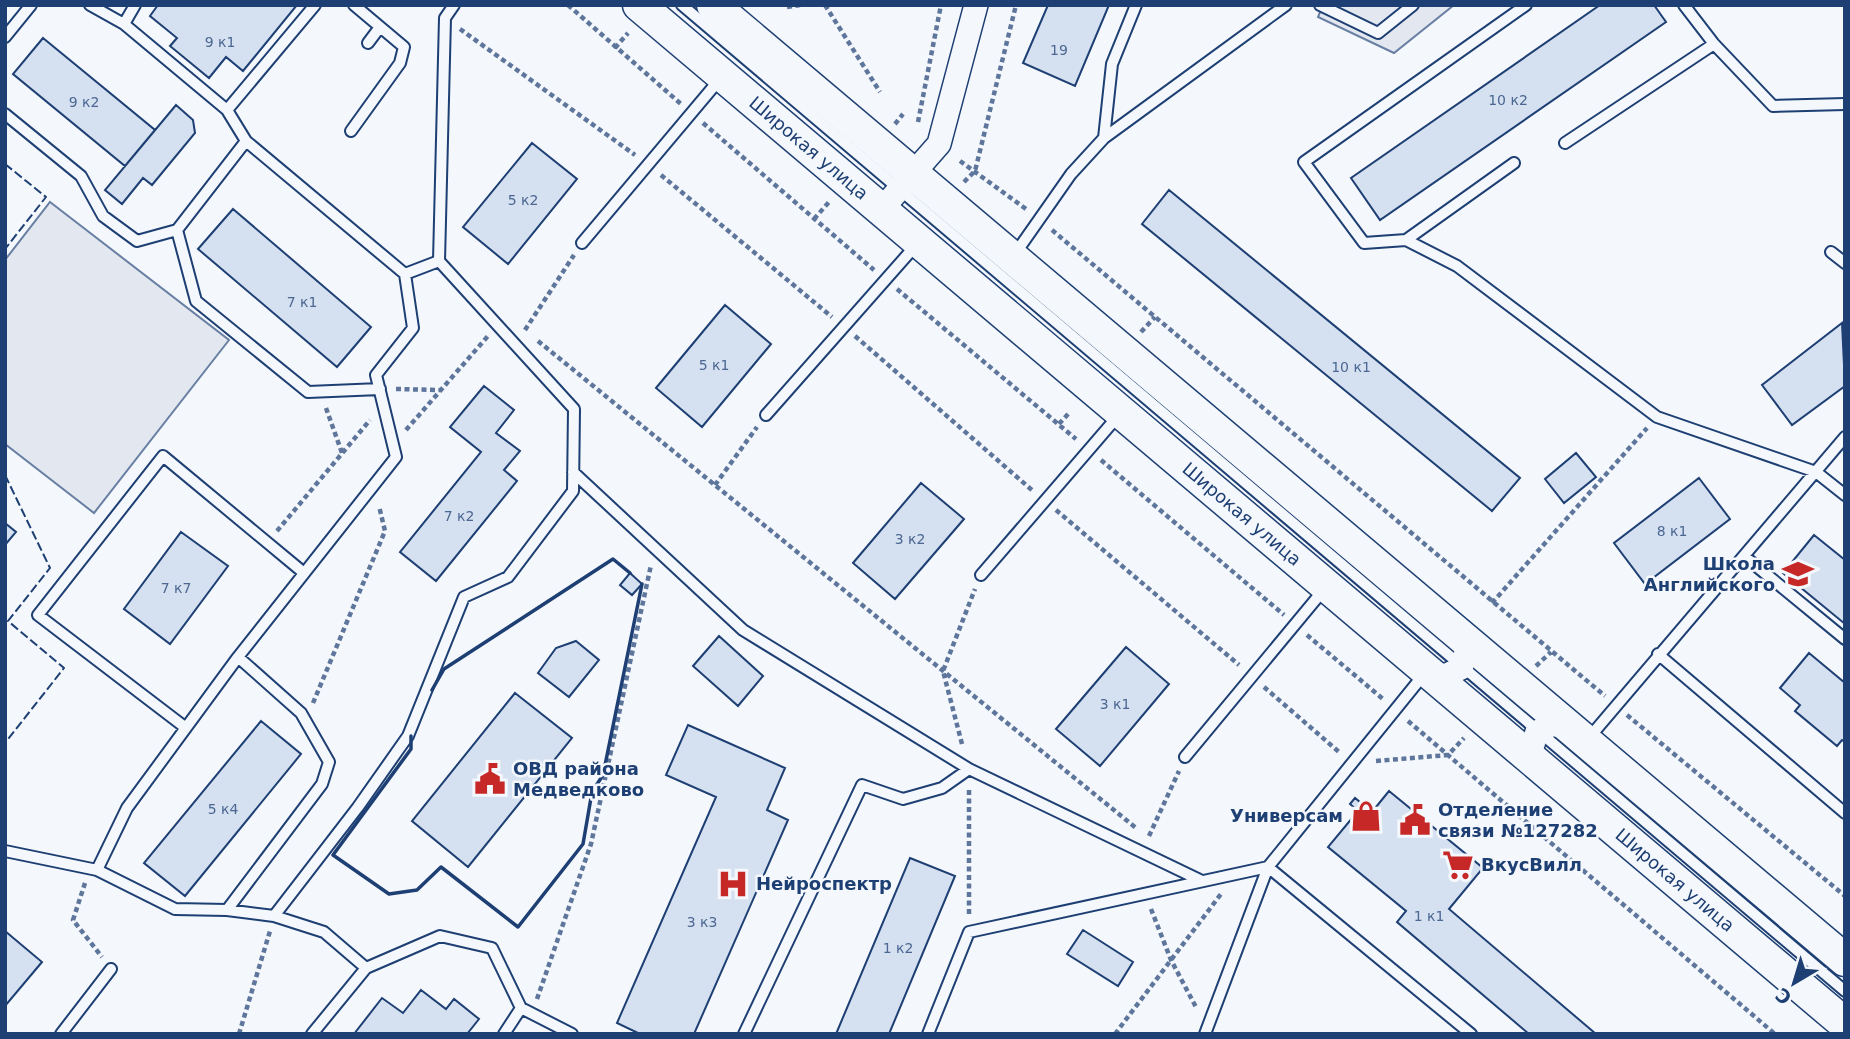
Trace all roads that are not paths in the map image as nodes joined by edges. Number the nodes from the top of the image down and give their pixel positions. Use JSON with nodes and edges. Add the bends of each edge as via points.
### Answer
{"nodes":[{"id":1,"x":31,"y":5,"type":"edge"},
{"id":2,"x":90,"y":5,"type":"edge"},
{"id":3,"x":135,"y":5,"type":"edge"},
{"id":4,"x":315,"y":5,"type":"edge"},
{"id":5,"x":355,"y":5,"type":"edge"},
{"id":6,"x":454,"y":5,"type":"edge"},
{"id":7,"x":682,"y":5,"type":"edge"},
{"id":8,"x":713,"y":5,"type":"edge"},
{"id":9,"x":976,"y":5,"type":"edge"},
{"id":10,"x":1136,"y":5,"type":"edge"},
{"id":11,"x":1286,"y":5,"type":"edge"},
{"id":12,"x":1320,"y":5,"type":"edge"},
{"id":13,"x":1413,"y":5,"type":"edge"},
{"id":14,"x":1526,"y":5,"type":"edge"},
{"id":15,"x":1684,"y":5,"type":"edge"},
{"id":16,"x":637,"y":15,"type":"edge"},
{"id":17,"x":124,"y":24,"type":"junction"},
{"id":18,"x":380,"y":27,"type":"junction"},
{"id":19,"x":5,"y":37,"type":"edge"},
{"id":20,"x":368,"y":43,"type":"dead end"},
{"id":21,"x":1714,"y":44,"type":"junction"},
{"id":22,"x":723,"y":76,"type":"junction"},
{"id":23,"x":1845,"y":104,"type":"edge"},
{"id":24,"x":227,"y":110,"type":"junction"},
{"id":25,"x":5,"y":114,"type":"edge"},
{"id":26,"x":351,"y":131,"type":"dead end"},
{"id":27,"x":1104,"y":138,"type":"junction"},
{"id":28,"x":246,"y":141,"type":"junction"},
{"id":29,"x":1565,"y":143,"type":"dead end"},
{"id":30,"x":1514,"y":163,"type":"dead end"},
{"id":31,"x":897,"y":192,"type":"junction"},
{"id":32,"x":177,"y":230,"type":"junction"},
{"id":33,"x":1406,"y":240,"type":"junction"},
{"id":34,"x":919,"y":242,"type":"junction"},
{"id":35,"x":582,"y":243,"type":"road end"},
{"id":36,"x":1831,"y":252,"type":"dead end"},
{"id":37,"x":1011,"y":259,"type":"junction"},
{"id":38,"x":439,"y":261,"type":"junction"},
{"id":39,"x":1845,"y":263,"type":"edge"},
{"id":40,"x":405,"y":274,"type":"junction"},
{"id":41,"x":380,"y":389,"type":"junction"},
{"id":42,"x":1121,"y":413,"type":"junction"},
{"id":43,"x":766,"y":415,"type":"road end"},
{"id":44,"x":1845,"y":437,"type":"edge"},
{"id":45,"x":573,"y":472,"type":"junction"},
{"id":46,"x":1816,"y":472,"type":"junction"},
{"id":47,"x":1845,"y":495,"type":"edge"},
{"id":48,"x":1744,"y":556,"type":"junction"},
{"id":49,"x":304,"y":573,"type":"junction"},
{"id":50,"x":981,"y":575,"type":"dead end"},
{"id":51,"x":1327,"y":587,"type":"junction"},
{"id":52,"x":1458,"y":635,"type":"junction"},
{"id":53,"x":1845,"y":639,"type":"edge"},
{"id":54,"x":1658,"y":654,"type":"junction"},
{"id":55,"x":238,"y":657,"type":"junction"},
{"id":56,"x":1462,"y":666,"type":"junction"},
{"id":57,"x":1427,"y":671,"type":"junction"},
{"id":58,"x":186,"y":728,"type":"junction"},
{"id":59,"x":1538,"y":731,"type":"junction"},
{"id":60,"x":1578,"y":736,"type":"junction"},
{"id":61,"x":1185,"y":757,"type":"road end"},
{"id":62,"x":1540,"y":766,"type":"junction"},
{"id":63,"x":969,"y":769,"type":"junction"},
{"id":64,"x":1845,"y":813,"type":"edge"},
{"id":65,"x":5,"y":852,"type":"edge"},
{"id":66,"x":1268,"y":867,"type":"junction"},
{"id":67,"x":93,"y":869,"type":"junction"},
{"id":68,"x":1202,"y":881,"type":"junction"},
{"id":69,"x":227,"y":910,"type":"junction"},
{"id":70,"x":274,"y":916,"type":"junction"},
{"id":71,"x":1845,"y":960,"type":"edge"},
{"id":72,"x":366,"y":968,"type":"junction"},
{"id":73,"x":111,"y":969,"type":"road end"},
{"id":74,"x":1845,"y":992,"type":"edge"},
{"id":75,"x":521,"y":1008,"type":"junction"},
{"id":76,"x":1845,"y":1024,"type":"edge"},
{"id":77,"x":1206,"y":1031,"type":"edge"},
{"id":78,"x":61,"y":1034,"type":"edge"},
{"id":79,"x":312,"y":1034,"type":"edge"},
{"id":80,"x":504,"y":1034,"type":"edge"},
{"id":81,"x":572,"y":1034,"type":"edge"},
{"id":82,"x":744,"y":1034,"type":"edge"},
{"id":83,"x":928,"y":1034,"type":"edge"},
{"id":84,"x":1471,"y":1034,"type":"edge"}],
"edges":[{"from":1,"to":19,"type":"lane"},
{"from":2,"to":17,"type":"lane"},
{"from":3,"to":17,"type":"lane"},
{"from":4,"to":24,"type":"lane"},
{"from":5,"to":18,"type":"lane"},
{"from":6,"to":38,"type":"lane","via":[[445,18]]},
{"from":7,"to":31,"type":"lane","name":"Широкая улица"},
{"from":8,"to":31,"type":"main road","name":"Широкая улица"},
{"from":9,"to":31,"type":"street","via":[[939,144]]},
{"from":10,"to":27,"type":"lane","via":[[1112,64]]},
{"from":11,"to":27,"type":"lane"},
{"from":12,"to":13,"type":"lane","via":[[1378,33]]},
{"from":14,"to":33,"type":"lane","via":[[1304,162],[1364,243]]},
{"from":15,"to":21,"type":"lane"},
{"from":16,"to":22,"type":"main road","name":"Широкая улица"},
{"from":17,"to":24,"type":"lane"},
{"from":18,"to":20,"type":"lane"},
{"from":18,"to":26,"type":"lane","via":[[404,47],[400,63]]},
{"from":21,"to":23,"type":"lane","via":[[1773,106]]},
{"from":21,"to":29,"type":"lane"},
{"from":22,"to":31,"type":"main road","name":"Широкая улица"},
{"from":22,"to":35,"type":"lane"},
{"from":24,"to":28,"type":"lane"},
{"from":25,"to":32,"type":"lane","via":[[81,176],[103,216],[137,241]]},
{"from":27,"to":37,"type":"lane","via":[[1071,174]]},
{"from":28,"to":32,"type":"lane"},
{"from":28,"to":40,"type":"lane"},
{"from":30,"to":33,"type":"lane"},
{"from":31,"to":34,"type":"main road","name":"Широкая улица"},
{"from":31,"to":37,"type":"main road","name":"Широкая улица"},
{"from":31,"to":56,"type":"lane","name":"Широкая улица"},
{"from":32,"to":41,"type":"lane","via":[[196,301],[308,392]]},
{"from":33,"to":46,"type":"lane","via":[[1457,266],[1657,417]]},
{"from":34,"to":42,"type":"main road","name":"Широкая улица"},
{"from":34,"to":43,"type":"lane"},
{"from":36,"to":39,"type":"lane"},
{"from":37,"to":52,"type":"main road","name":"Широкая улица"},
{"from":38,"to":40,"type":"lane"},
{"from":38,"to":45,"type":"lane","via":[[574,409]]},
{"from":40,"to":41,"type":"lane","via":[[413,328],[376,375]]},
{"from":41,"to":49,"type":"lane","via":[[396,457]]},
{"from":42,"to":50,"type":"lane"},
{"from":42,"to":51,"type":"main road","name":"Широкая улица"},
{"from":44,"to":46,"type":"lane"},
{"from":45,"to":63,"type":"lane","via":[[743,630]]},
{"from":45,"to":70,"type":"lane","via":[[573,491],[508,577],[464,597],[408,736]]},
{"from":46,"to":47,"type":"lane"},
{"from":46,"to":48,"type":"lane"},
{"from":48,"to":53,"type":"lane"},
{"from":48,"to":54,"type":"lane"},
{"from":49,"to":55,"type":"lane"},
{"from":49,"to":58,"type":"lane","via":[[163,456],[38,615]]},
{"from":51,"to":57,"type":"main road","name":"Широкая улица"},
{"from":51,"to":61,"type":"lane"},
{"from":52,"to":56,"type":"street","via":[[1467,650]]},
{"from":52,"to":60,"type":"main road","name":"Широкая улица"},
{"from":54,"to":60,"type":"lane","via":[[1616,706]]},
{"from":54,"to":64,"type":"lane"},
{"from":55,"to":58,"type":"lane"},
{"from":55,"to":69,"type":"lane","via":[[305,721],[329,762],[322,784]]},
{"from":56,"to":57,"type":"street","via":[[1445,676]]},
{"from":56,"to":59,"type":"lane","name":"Широкая улица"},
{"from":57,"to":62,"type":"main road","name":"Широкая улица"},
{"from":57,"to":66,"type":"lane"},
{"from":58,"to":67,"type":"lane","via":[[127,808]]},
{"from":59,"to":60,"type":"street","via":[[1553,724]]},
{"from":59,"to":62,"type":"street","via":[[1531,750]]},
{"from":59,"to":74,"type":"lane","name":"Широкая улица"},
{"from":60,"to":71,"type":"main road","name":"Широкая улица"},
{"from":62,"to":76,"type":"main road","name":"Широкая улица"},
{"from":63,"to":68,"type":"lane"},
{"from":63,"to":82,"type":"lane","via":[[942,788],[903,799],[862,785]]},
{"from":65,"to":67,"type":"lane"},
{"from":66,"to":68,"type":"lane"},
{"from":66,"to":77,"type":"lane"},
{"from":66,"to":84,"type":"lane"},
{"from":67,"to":69,"type":"lane","via":[[175,909]]},
{"from":68,"to":83,"type":"lane","via":[[969,932]]},
{"from":69,"to":70,"type":"lane"},
{"from":70,"to":72,"type":"lane","via":[[324,932]]},
{"from":72,"to":75,"type":"lane","via":[[440,936],[492,948]]},
{"from":72,"to":79,"type":"lane"},
{"from":73,"to":78,"type":"lane"},
{"from":75,"to":80,"type":"lane"},
{"from":75,"to":81,"type":"lane"}]}
